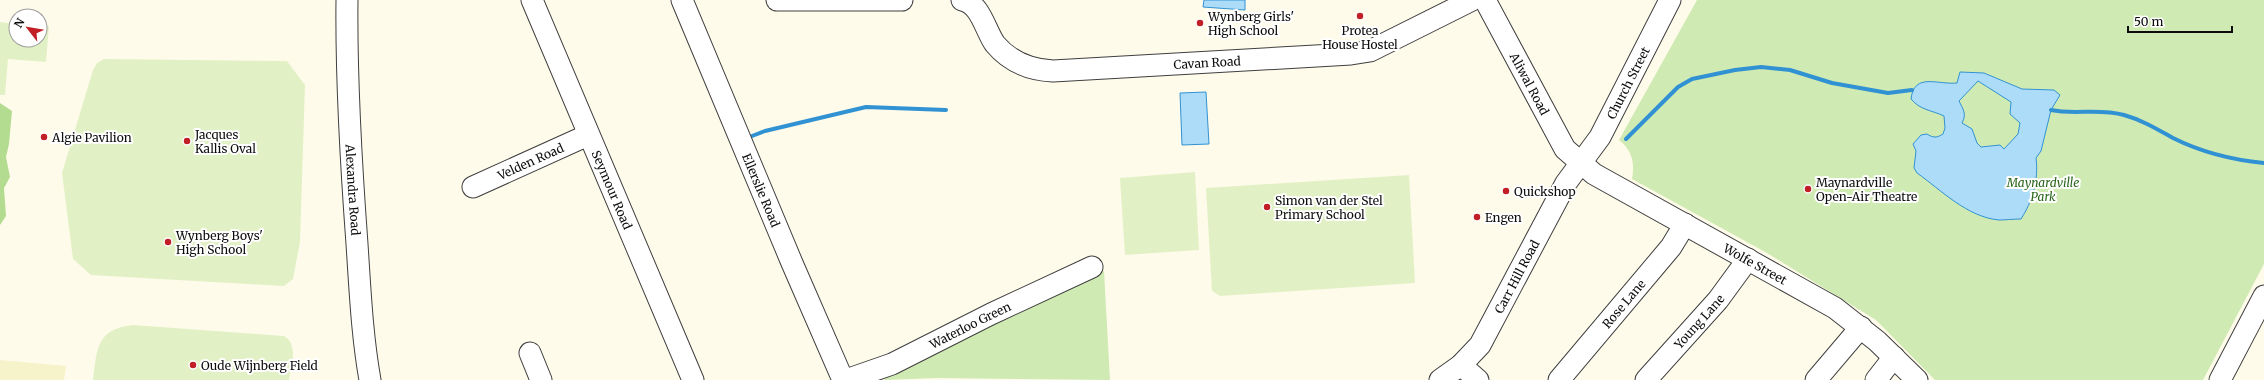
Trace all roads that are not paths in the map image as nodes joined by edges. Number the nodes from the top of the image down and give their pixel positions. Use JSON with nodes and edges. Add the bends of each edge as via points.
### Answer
{"nodes":[{"id":1,"x":347,"y":0,"type":"edge"},
{"id":2,"x":532,"y":0,"type":"edge"},
{"id":3,"x":682,"y":0,"type":"edge"},
{"id":4,"x":777,"y":0,"type":"edge"},
{"id":5,"x":902,"y":0,"type":"edge"},
{"id":6,"x":962,"y":0,"type":"edge"},
{"id":7,"x":1472,"y":0,"type":"edge"},
{"id":8,"x":1485,"y":0,"type":"edge"},
{"id":9,"x":1670,"y":0,"type":"edge"},
{"id":10,"x":588,"y":135,"type":"junction"},
{"id":11,"x":1581,"y":163,"type":"junction"},
{"id":12,"x":473,"y":187,"type":"dead end"},
{"id":13,"x":1684,"y":224,"type":"junction"},
{"id":14,"x":1748,"y":259,"type":"junction"},
{"id":15,"x":1092,"y":267,"type":"dead end"},
{"id":16,"x":2264,"y":296,"type":"edge"},
{"id":17,"x":1861,"y":327,"type":"junction"},
{"id":18,"x":530,"y":353,"type":"dead end"},
{"id":19,"x":1894,"y":357,"type":"junction"},
{"id":20,"x":1461,"y":365,"type":"junction"},
{"id":21,"x":370,"y":380,"type":"edge"},
{"id":22,"x":541,"y":380,"type":"edge"},
{"id":23,"x":693,"y":380,"type":"edge"},
{"id":24,"x":843,"y":380,"type":"edge"},
{"id":25,"x":846,"y":380,"type":"edge"},
{"id":26,"x":1440,"y":380,"type":"edge"},
{"id":27,"x":1478,"y":380,"type":"edge"},
{"id":28,"x":1559,"y":380,"type":"edge"},
{"id":29,"x":1646,"y":380,"type":"edge"},
{"id":30,"x":1816,"y":380,"type":"edge"},
{"id":31,"x":1876,"y":380,"type":"edge"},
{"id":32,"x":1917,"y":380,"type":"edge"},
{"id":33,"x":2220,"y":380,"type":"edge"}],
"edges":[{"from":1,"to":21,"type":"street","name":"Alexandra Road","via":[[354,202]]},
{"from":2,"to":10,"type":"street","name":"Seymour Road"},
{"from":3,"to":24,"type":"street","name":"Ellerslie Road"},
{"from":4,"to":5,"type":"street"},
{"from":6,"to":7,"type":"street","name":"Cavan Road","via":[[974,7],[989,34],[1003,52],[1032,68],[1053,71],[1343,55],[1370,51]]},
{"from":8,"to":11,"type":"street","name":"Aliwal Road","via":[[1565,149]]},
{"from":9,"to":11,"type":"street","name":"Church Street","via":[[1600,137]]},
{"from":10,"to":12,"type":"street","name":"Velden Road"},
{"from":10,"to":23,"type":"street","name":"Seymour Road"},
{"from":11,"to":13,"type":"street","name":"Wolfe Street","via":[[1594,174]]},
{"from":11,"to":20,"type":"street","name":"Carr Hill Road","via":[[1566,183],[1543,224],[1487,333],[1476,350]]},
{"from":13,"to":14,"type":"street","name":"Wolfe Street"},
{"from":13,"to":28,"type":"street","name":"Rose Lane","via":[[1671,247]]},
{"from":14,"to":17,"type":"street","name":"Wolfe Street","via":[[1812,294]]},
{"from":14,"to":29,"type":"street","name":"Young Lane","via":[[1718,300]]},
{"from":15,"to":25,"type":"street","name":"Waterloo Green","via":[[892,364]]},
{"from":16,"to":33,"type":"street"},
{"from":17,"to":19,"type":"street","name":"Wolfe Street"},
{"from":17,"to":30,"type":"street"},
{"from":18,"to":22,"type":"street"},
{"from":19,"to":31,"type":"street"},
{"from":19,"to":32,"type":"street","name":"Wolfe Street"},
{"from":20,"to":26,"type":"street","name":"Carr Hill Road"},
{"from":20,"to":27,"type":"street"}]}
